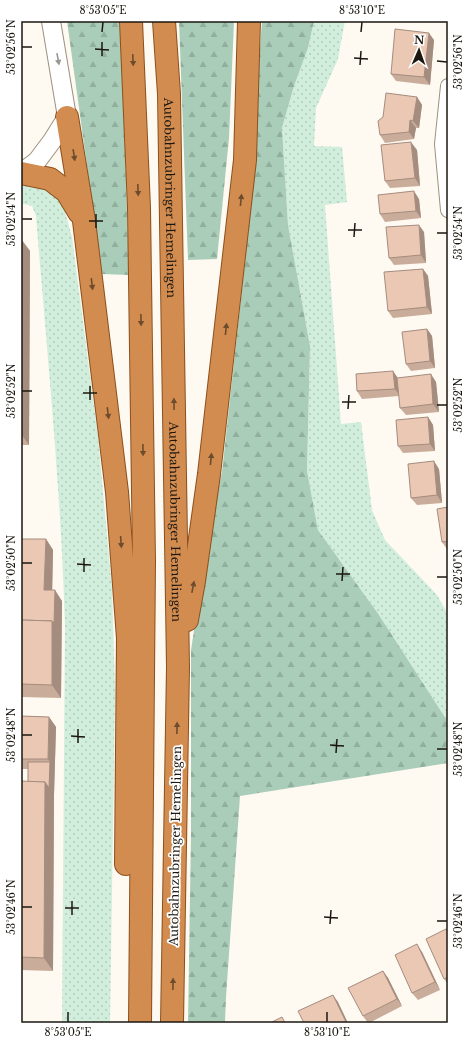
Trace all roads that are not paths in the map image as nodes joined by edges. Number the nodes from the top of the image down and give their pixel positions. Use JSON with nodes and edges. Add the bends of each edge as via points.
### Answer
{"nodes":[{"id":1,"x":51,"y":21,"type":"edge"},
{"id":2,"x":131,"y":21,"type":"edge"},
{"id":3,"x":164,"y":21,"type":"edge"},
{"id":4,"x":249,"y":21,"type":"edge"},
{"id":5,"x":448,"y":86,"type":"edge"},
{"id":6,"x":67,"y":117,"type":"junction"},
{"id":7,"x":21,"y":173,"type":"edge"},
{"id":8,"x":448,"y":210,"type":"edge"},
{"id":9,"x":84,"y":221,"type":"junction"},
{"id":10,"x":178,"y":667,"type":"junction"},
{"id":11,"x":126,"y":1023,"type":"edge"},
{"id":12,"x":140,"y":1023,"type":"edge"},
{"id":13,"x":172,"y":1023,"type":"edge"}],
"edges":[{"from":1,"to":6,"type":"street","one_way":true},
{"from":2,"to":12,"type":"highway","one_way":true,"via":[[139,208],[144,561]]},
{"from":10,"to":3,"type":"highway","name":"Autobahnzubringer Hemelingen","one_way":true,"via":[[169,102]]},
{"from":10,"to":4,"type":"highway","one_way":true,"via":[[210,474],[243,176]]},
{"from":5,"to":8,"type":"street","via":[[442,144]]},
{"from":6,"to":7,"type":"street","via":[[37,161]]},
{"from":6,"to":9,"type":"highway","one_way":true},
{"from":7,"to":9,"type":"highway","via":[[50,180],[68,192]]},
{"from":9,"to":11,"type":"highway","one_way":true,"via":[[117,492],[128,638]]},
{"from":13,"to":10,"type":"highway","name":"Autobahnzubringer Hemelingen","one_way":true}]}
